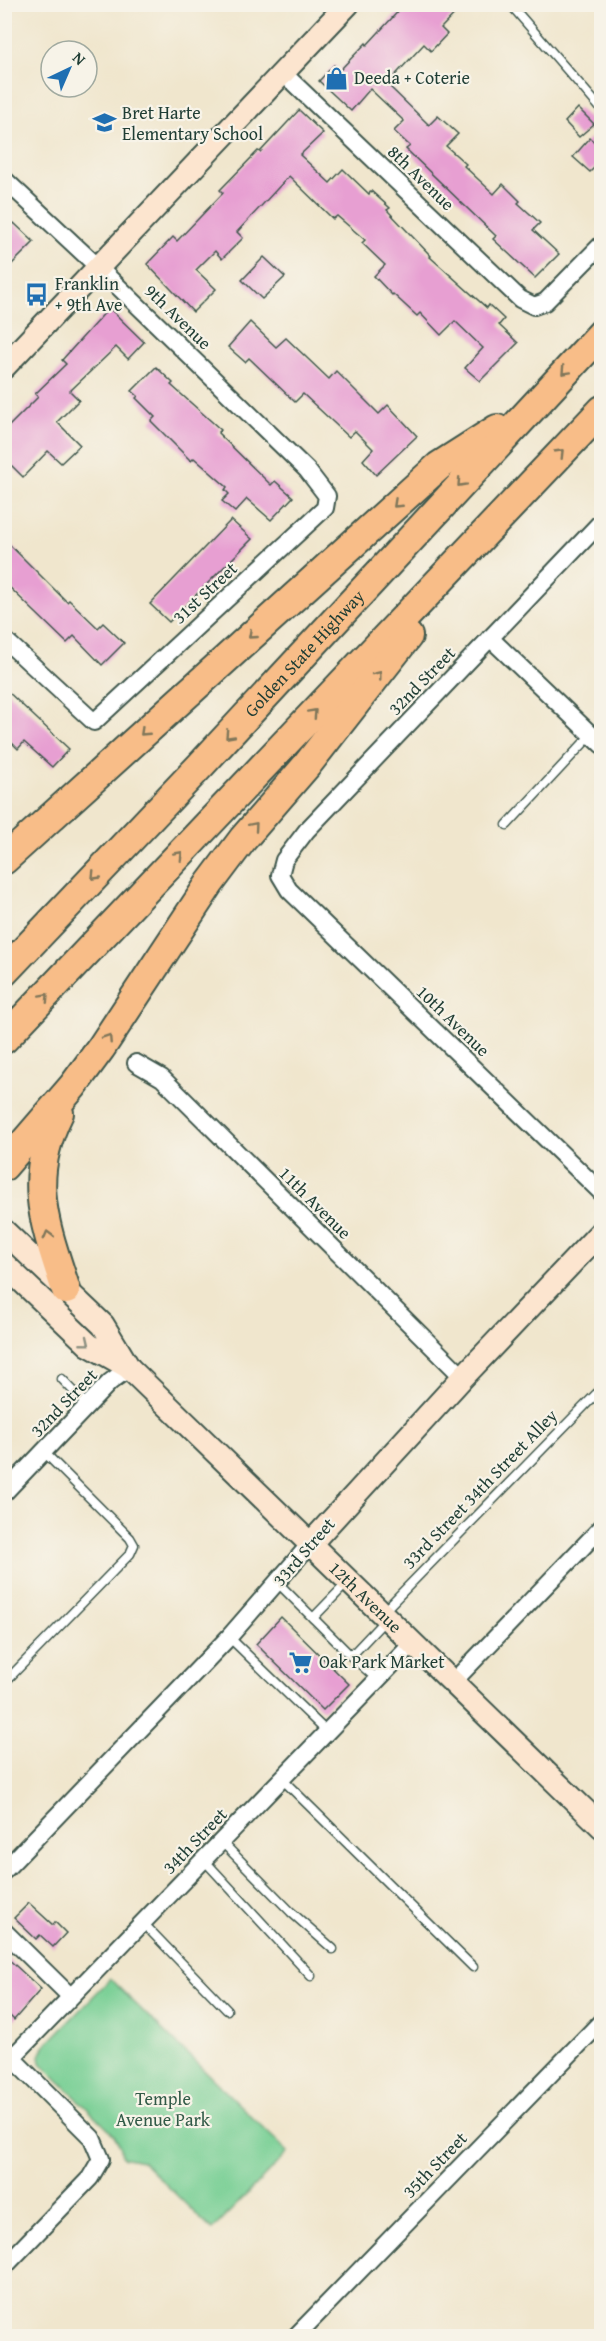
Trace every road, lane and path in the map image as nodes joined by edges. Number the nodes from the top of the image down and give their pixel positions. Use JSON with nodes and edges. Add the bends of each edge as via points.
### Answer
{"nodes":[{"id":1,"x":348,"y":4,"type":"edge"},
{"id":2,"x":510,"y":4,"type":"edge"},
{"id":3,"x":283,"y":73,"type":"junction"},
{"id":4,"x":602,"y":110,"type":"edge"},
{"id":5,"x":4,"y":179,"type":"edge"},
{"id":6,"x":602,"y":244,"type":"edge"},
{"id":7,"x":98,"y":267,"type":"junction"},
{"id":8,"x":602,"y":333,"type":"edge"},
{"id":9,"x":4,"y":367,"type":"edge"},
{"id":10,"x":529,"y":409,"type":"junction"},
{"id":11,"x":602,"y":410,"type":"edge"},
{"id":12,"x":320,"y":486,"type":"joint"},
{"id":13,"x":519,"y":495,"type":"junction"},
{"id":14,"x":602,"y":520,"type":"edge"},
{"id":15,"x":490,"y":638,"type":"junction"},
{"id":16,"x":4,"y":639,"type":"edge"},
{"id":17,"x":596,"y":740,"type":"edge"},
{"id":18,"x":507,"y":825,"type":"dead end"},
{"id":19,"x":4,"y":860,"type":"edge"},
{"id":20,"x":280,"y":875,"type":"joint"},
{"id":21,"x":4,"y":972,"type":"edge"},
{"id":22,"x":4,"y":1039,"type":"edge"},
{"id":23,"x":136,"y":1063,"type":"dead end"},
{"id":24,"x":73,"y":1086,"type":"junction"},
{"id":25,"x":4,"y":1166,"type":"edge"},
{"id":26,"x":602,"y":1193,"type":"edge"},
{"id":27,"x":4,"y":1231,"type":"edge"},
{"id":28,"x":598,"y":1241,"type":"edge"},
{"id":29,"x":4,"y":1264,"type":"edge"},
{"id":30,"x":66,"y":1290,"type":"junction"},
{"id":31,"x":129,"y":1368,"type":"junction"},
{"id":32,"x":463,"y":1377,"type":"junction"},
{"id":33,"x":62,"y":1379,"type":"dead end"},
{"id":34,"x":602,"y":1388,"type":"edge"},
{"id":35,"x":88,"y":1406,"type":"junction"},
{"id":36,"x":44,"y":1452,"type":"junction"},
{"id":37,"x":4,"y":1493,"type":"edge"},
{"id":38,"x":602,"y":1527,"type":"edge"},
{"id":39,"x":311,"y":1543,"type":"junction"},
{"id":40,"x":349,"y":1580,"type":"junction"},
{"id":41,"x":278,"y":1583,"type":"junction"},
{"id":42,"x":385,"y":1615,"type":"junction"},
{"id":43,"x":313,"y":1618,"type":"junction"},
{"id":44,"x":229,"y":1637,"type":"junction"},
{"id":45,"x":413,"y":1643,"type":"junction"},
{"id":46,"x":351,"y":1656,"type":"junction"},
{"id":47,"x":378,"y":1680,"type":"junction"},
{"id":48,"x":453,"y":1682,"type":"junction"},
{"id":49,"x":4,"y":1683,"type":"edge"},
{"id":50,"x":328,"y":1733,"type":"junction"},
{"id":51,"x":283,"y":1780,"type":"junction"},
{"id":52,"x":602,"y":1827,"type":"edge"},
{"id":53,"x":222,"y":1842,"type":"junction"},
{"id":54,"x":204,"y":1860,"type":"junction"},
{"id":55,"x":4,"y":1871,"type":"edge"},
{"id":56,"x":142,"y":1923,"type":"junction"},
{"id":57,"x":4,"y":1931,"type":"edge"},
{"id":58,"x":333,"y":1949,"type":"dead end"},
{"id":59,"x":473,"y":1967,"type":"dead end"},
{"id":60,"x":311,"y":1976,"type":"dead end"},
{"id":61,"x":70,"y":1996,"type":"junction"},
{"id":62,"x":226,"y":2010,"type":"dead end"},
{"id":63,"x":602,"y":2020,"type":"edge"},
{"id":64,"x":8,"y":2062,"type":"edge"},
{"id":65,"x":4,"y":2267,"type":"edge"},
{"id":66,"x":296,"y":2337,"type":"edge"}],
"edges":[{"from":1,"to":3,"type":"main road"},
{"from":2,"to":4,"type":"lane"},
{"from":3,"to":6,"type":"street","name":"8th Avenue","via":[[520,299],[534,306],[545,303]]},
{"from":3,"to":7,"type":"main road"},
{"from":5,"to":7,"type":"street","name":"9th Avenue"},
{"from":7,"to":9,"type":"main road"},
{"from":7,"to":12,"type":"street","name":"9th Avenue"},
{"from":8,"to":10,"type":"highway","name":"Golden State Highway","one_way":true},
{"from":10,"to":19,"type":"highway","one_way":true,"via":[[439,466]]},
{"from":10,"to":21,"type":"highway","name":"Golden State Highway","one_way":true,"via":[[192,775]]},
{"from":13,"to":11,"type":"highway","one_way":true},
{"from":12,"to":16,"type":"street","name":"31st Street","via":[[327,496],[325,508],[94,722]]},
{"from":22,"to":13,"type":"highway","one_way":true},
{"from":24,"to":13,"type":"highway","one_way":true,"via":[[243,839],[307,765]]},
{"from":14,"to":15,"type":"street","name":"32nd Street"},
{"from":15,"to":17,"type":"street"},
{"from":15,"to":20,"type":"street","name":"32nd Street","via":[[307,830],[284,860]]},
{"from":17,"to":18,"type":"lane"},
{"from":20,"to":26,"type":"street","name":"10th Avenue","via":[[289,890]]},
{"from":23,"to":32,"type":"street","name":"11th Avenue","via":[[162,1078]]},
{"from":24,"to":25,"type":"highway"},
{"from":30,"to":24,"type":"highway","one_way":true,"via":[[46,1228],[41,1179],[53,1126]]},
{"from":27,"to":30,"type":"main road","name":"12th Avenue"},
{"from":28,"to":32,"type":"main road","name":"33rd Street"},
{"from":29,"to":31,"type":"main road","name":"12th Avenue","one_way":true,"via":[[89,1345]]},
{"from":30,"to":31,"type":"main road","name":"12th Avenue","via":[[103,1326]]},
{"from":31,"to":35,"type":"street","name":"32nd Street"},
{"from":31,"to":39,"type":"main road","name":"12th Avenue"},
{"from":32,"to":39,"type":"main road","name":"33rd Street"},
{"from":33,"to":35,"type":"lane"},
{"from":34,"to":42,"type":"lane","name":"33rd Street 34th Street Alley"},
{"from":35,"to":36,"type":"street","name":"32nd Street"},
{"from":36,"to":37,"type":"street","name":"32nd Street"},
{"from":36,"to":49,"type":"lane","via":[[134,1545],[130,1554]]},
{"from":38,"to":48,"type":"street"},
{"from":39,"to":40,"type":"main road","name":"12th Avenue"},
{"from":39,"to":41,"type":"street","name":"33rd Street"},
{"from":40,"to":42,"type":"main road","name":"12th Avenue"},
{"from":40,"to":43,"type":"lane"},
{"from":41,"to":43,"type":"lane"},
{"from":41,"to":44,"type":"street","name":"33rd Street"},
{"from":42,"to":45,"type":"main road","name":"12th Avenue"},
{"from":42,"to":46,"type":"lane","name":"33rd Street 34th Street Alley"},
{"from":43,"to":46,"type":"lane"},
{"from":44,"to":50,"type":"lane"},
{"from":44,"to":55,"type":"street","name":"33rd Street"},
{"from":45,"to":47,"type":"street","name":"34th Street"},
{"from":45,"to":48,"type":"main road","name":"12th Avenue"},
{"from":46,"to":47,"type":"lane"},
{"from":47,"to":50,"type":"street","name":"34th Street"},
{"from":48,"to":52,"type":"main road","name":"12th Avenue"},
{"from":50,"to":51,"type":"street","name":"34th Street"},
{"from":51,"to":53,"type":"street","name":"34th Street"},
{"from":51,"to":59,"type":"lane"},
{"from":53,"to":54,"type":"street","name":"34th Street"},
{"from":53,"to":58,"type":"lane"},
{"from":54,"to":56,"type":"street","name":"34th Street"},
{"from":54,"to":60,"type":"lane"},
{"from":56,"to":61,"type":"street","name":"34th Street"},
{"from":56,"to":62,"type":"lane"},
{"from":57,"to":61,"type":"street"},
{"from":61,"to":64,"type":"street","name":"34th Street"},
{"from":63,"to":66,"type":"street","name":"35th Street"},
{"from":64,"to":65,"type":"street","via":[[93,2138],[101,2159],[90,2178]]}]}
